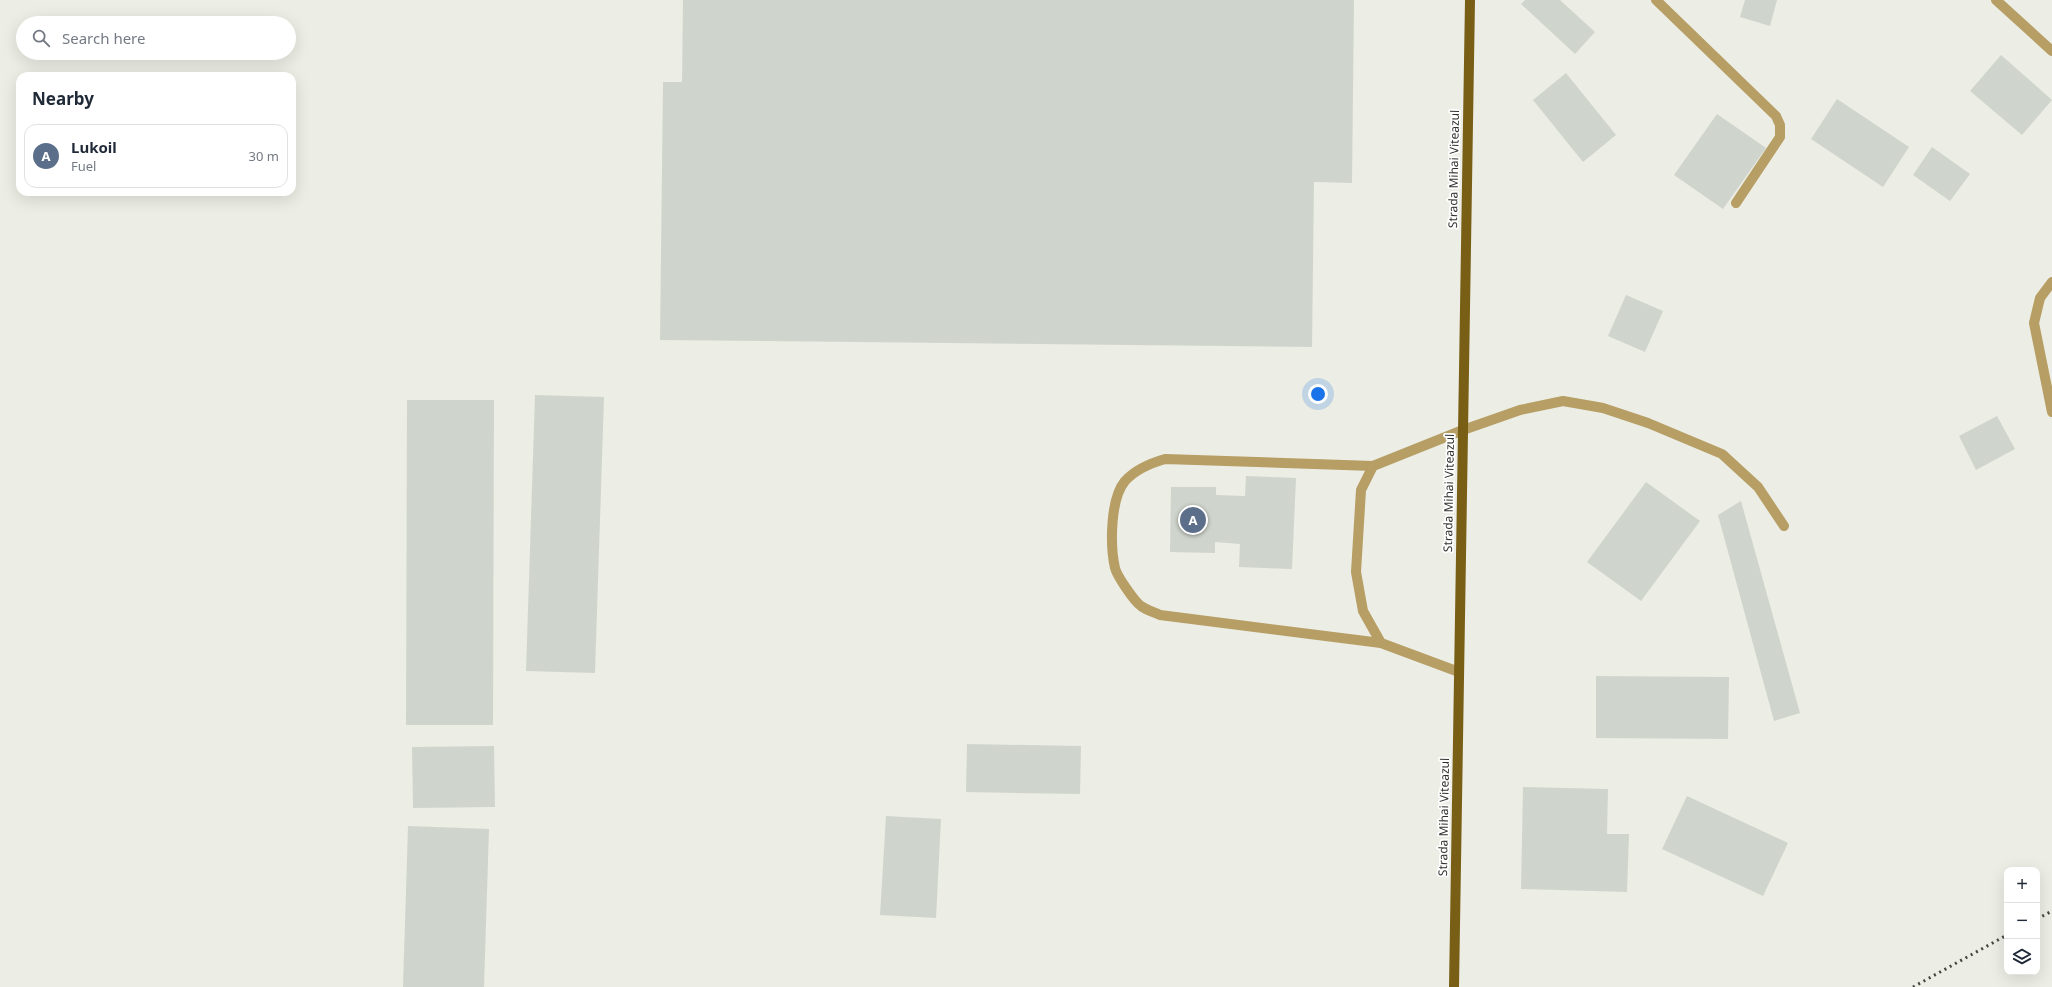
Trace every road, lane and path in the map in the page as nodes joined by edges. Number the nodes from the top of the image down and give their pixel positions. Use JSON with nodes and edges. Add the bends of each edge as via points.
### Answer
{"nodes":[{"id":1,"x":1470,"y":0,"type":"edge"},
{"id":2,"x":1656,"y":0,"type":"edge"},
{"id":3,"x":1996,"y":0,"type":"edge"},
{"id":4,"x":2052,"y":51,"type":"edge"},
{"id":5,"x":1736,"y":203,"type":"dead end"},
{"id":6,"x":2052,"y":282,"type":"edge"},
{"id":7,"x":2052,"y":412,"type":"edge"},
{"id":8,"x":1463,"y":430,"type":"junction"},
{"id":9,"x":1373,"y":466,"type":"junction"},
{"id":10,"x":1784,"y":526,"type":"dead end"},
{"id":11,"x":1381,"y":643,"type":"junction"},
{"id":12,"x":1459,"y":672,"type":"junction"},
{"id":13,"x":1454,"y":987,"type":"edge"}],
"edges":[{"from":1,"to":8,"type":"main road","name":"Strada Mihai Viteazul"},
{"from":2,"to":5,"type":"street","via":[[1776,116],[1780,125],[1780,137]]},
{"from":3,"to":4,"type":"street"},
{"from":6,"to":7,"type":"street","via":[[2040,298],[2034,323]]},
{"from":8,"to":9,"type":"street"},
{"from":8,"to":10,"type":"street","via":[[1520,410],[1563,401],[1603,408],[1648,423],[1722,454],[1758,487]]},
{"from":8,"to":12,"type":"main road","name":"Strada Mihai Viteazul"},
{"from":9,"to":11,"type":"street","via":[[1360,490],[1356,572],[1363,612]]},
{"from":9,"to":11,"type":"street","via":[[1165,459],[1148,464],[1125,482],[1114,509],[1112,540],[1115,570],[1124,585],[1140,606],[1160,615]]},
{"from":11,"to":12,"type":"street"},
{"from":12,"to":13,"type":"main road","name":"Strada Mihai Viteazul"}]}
